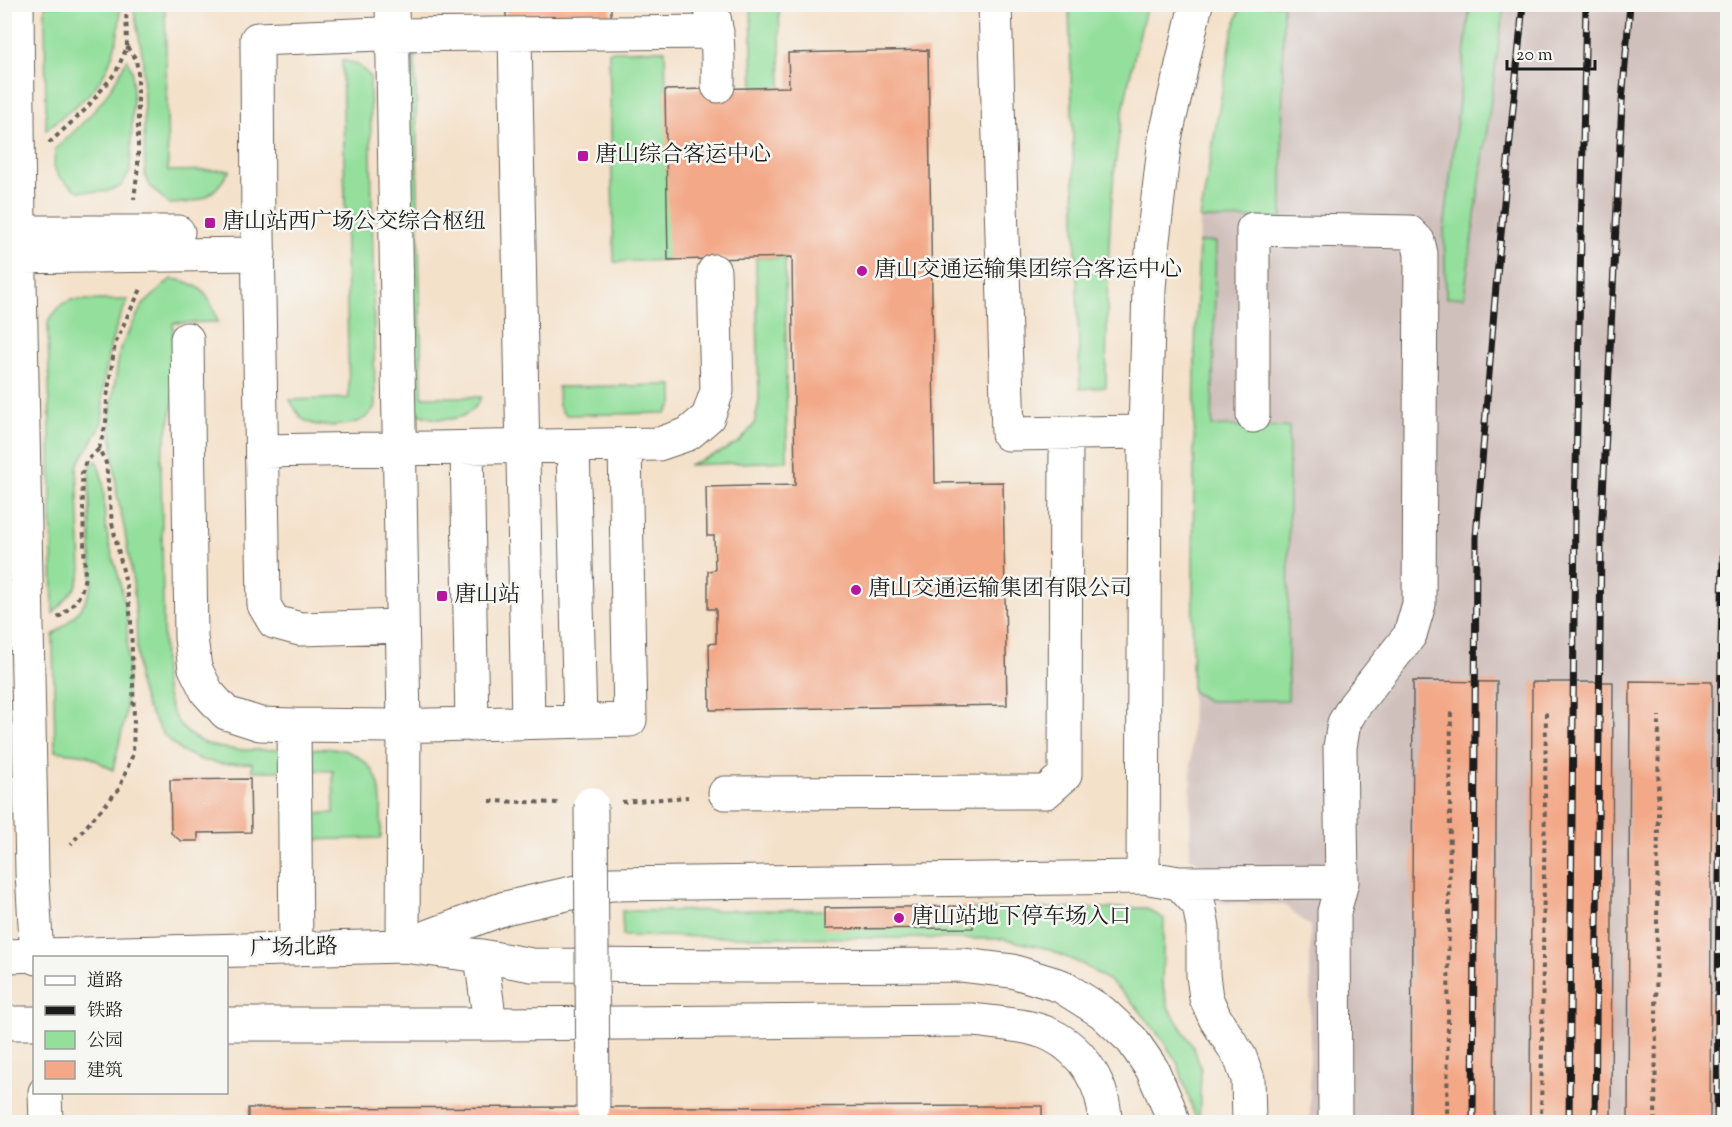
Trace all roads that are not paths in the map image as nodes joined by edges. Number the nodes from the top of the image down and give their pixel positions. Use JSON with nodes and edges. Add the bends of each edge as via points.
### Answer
{"nodes":[{"id":1,"x":17,"y":4,"type":"edge"},
{"id":2,"x":995,"y":4,"type":"edge"},
{"id":3,"x":1196,"y":4,"type":"edge"},
{"id":4,"x":712,"y":18,"type":"edge"},
{"id":5,"x":386,"y":19,"type":"edge"},
{"id":6,"x":515,"y":34,"type":"junction"},
{"id":7,"x":718,"y":86,"type":"dead end"},
{"id":8,"x":258,"y":243,"type":"junction"},
{"id":9,"x":12,"y":244,"type":"edge"},
{"id":10,"x":714,"y":270,"type":"dead end"},
{"id":11,"x":187,"y":339,"type":"dead end"},
{"id":12,"x":1253,"y":416,"type":"dead end"},
{"id":13,"x":1145,"y":432,"type":"junction"},
{"id":14,"x":1066,"y":433,"type":"junction"},
{"id":15,"x":573,"y":446,"type":"junction"},
{"id":16,"x":625,"y":446,"type":"junction"},
{"id":17,"x":522,"y":447,"type":"junction"},
{"id":18,"x":393,"y":448,"type":"junction"},
{"id":19,"x":467,"y":448,"type":"junction"},
{"id":20,"x":262,"y":451,"type":"junction"},
{"id":21,"x":396,"y":626,"type":"junction"},
{"id":22,"x":580,"y":721,"type":"junction"},
{"id":23,"x":528,"y":722,"type":"junction"},
{"id":24,"x":294,"y":725,"type":"junction"},
{"id":25,"x":472,"y":725,"type":"junction"},
{"id":26,"x":398,"y":726,"type":"junction"},
{"id":27,"x":725,"y":793,"type":"dead end"},
{"id":28,"x":591,"y":804,"type":"dead end"},
{"id":29,"x":1143,"y":877,"type":"junction"},
{"id":30,"x":1342,"y":882,"type":"junction"},
{"id":31,"x":1179,"y":883,"type":"junction"},
{"id":32,"x":403,"y":946,"type":"junction"},
{"id":33,"x":297,"y":949,"type":"junction"},
{"id":34,"x":4,"y":956,"type":"edge"},
{"id":35,"x":37,"y":956,"type":"edge"},
{"id":36,"x":481,"y":956,"type":"junction"},
{"id":37,"x":4,"y":1023,"type":"edge"},
{"id":38,"x":33,"y":1023,"type":"edge"},
{"id":39,"x":228,"y":1024,"type":"edge"},
{"id":40,"x":490,"y":1024,"type":"junction"},
{"id":41,"x":45,"y":1094,"type":"edge"},
{"id":42,"x":593,"y":1107,"type":"dead end"},
{"id":43,"x":46,"y":1122,"type":"edge"},
{"id":44,"x":1105,"y":1122,"type":"edge"},
{"id":45,"x":1173,"y":1122,"type":"edge"},
{"id":46,"x":1249,"y":1122,"type":"edge"},
{"id":47,"x":1335,"y":1122,"type":"edge"}],
"edges":[{"from":1,"to":9,"type":"street"},
{"from":2,"to":14,"type":"street","via":[[1008,434]]},
{"from":3,"to":13,"type":"street","via":[[1174,92],[1161,172],[1149,289]]},
{"from":4,"to":6,"type":"street"},
{"from":4,"to":7,"type":"street"},
{"from":5,"to":6,"type":"street"},
{"from":5,"to":8,"type":"street","via":[[257,39]]},
{"from":5,"to":18,"type":"street"},
{"from":6,"to":17,"type":"street"},
{"from":8,"to":9,"type":"street"},
{"from":8,"to":20,"type":"street"},
{"from":9,"to":35,"type":"street"},
{"from":10,"to":16,"type":"street","via":[[717,391],[708,417],[688,434],[659,444]]},
{"from":11,"to":24,"type":"street","via":[[191,638],[195,668],[207,693],[226,713],[260,724]]},
{"from":12,"to":30,"type":"street","via":[[1253,229],[1409,232],[1418,241],[1421,254],[1419,604],[1410,635],[1344,723],[1340,747]]},
{"from":13,"to":14,"type":"street"},
{"from":13,"to":29,"type":"street"},
{"from":14,"to":27,"type":"street","via":[[1065,775],[1046,792]]},
{"from":15,"to":16,"type":"street"},
{"from":15,"to":17,"type":"street"},
{"from":15,"to":22,"type":"street"},
{"from":16,"to":22,"type":"street","via":[[630,720]]},
{"from":17,"to":19,"type":"street"},
{"from":17,"to":23,"type":"street"},
{"from":18,"to":19,"type":"street"},
{"from":18,"to":20,"type":"street"},
{"from":18,"to":21,"type":"street"},
{"from":19,"to":25,"type":"street"},
{"from":20,"to":21,"type":"street","via":[[264,605],[274,622],[300,629]]},
{"from":21,"to":26,"type":"street"},
{"from":22,"to":23,"type":"street"},
{"from":23,"to":25,"type":"street"},
{"from":24,"to":26,"type":"street"},
{"from":24,"to":33,"type":"street"},
{"from":25,"to":26,"type":"street"},
{"from":26,"to":32,"type":"street"},
{"from":28,"to":42,"type":"street","bridge":true},
{"from":29,"to":31,"type":"street"},
{"from":29,"to":32,"type":"street","via":[[611,884],[505,908]]},
{"from":30,"to":31,"type":"street"},
{"from":30,"to":47,"type":"street","via":[[1334,912]]},
{"from":31,"to":46,"type":"street","via":[[1199,905],[1206,999],[1240,1057],[1248,1079]]},
{"from":32,"to":33,"type":"street","name":"广场北路"},
{"from":32,"to":36,"type":"street"},
{"from":33,"to":35,"type":"street","name":"广场北路"},
{"from":34,"to":35,"type":"street","name":"广场北路"},
{"from":36,"to":40,"type":"street"},
{"from":36,"to":45,"type":"street","via":[[532,965],[962,964],[1012,970],[1061,986],[1102,1012],[1132,1040],[1152,1069]]},
{"from":37,"to":38,"type":"street"},
{"from":39,"to":40,"type":"street"},
{"from":40,"to":44,"type":"street","via":[[974,1020],[1016,1025],[1051,1035],[1075,1051],[1101,1093]]},
{"from":41,"to":43,"type":"street"}]}
